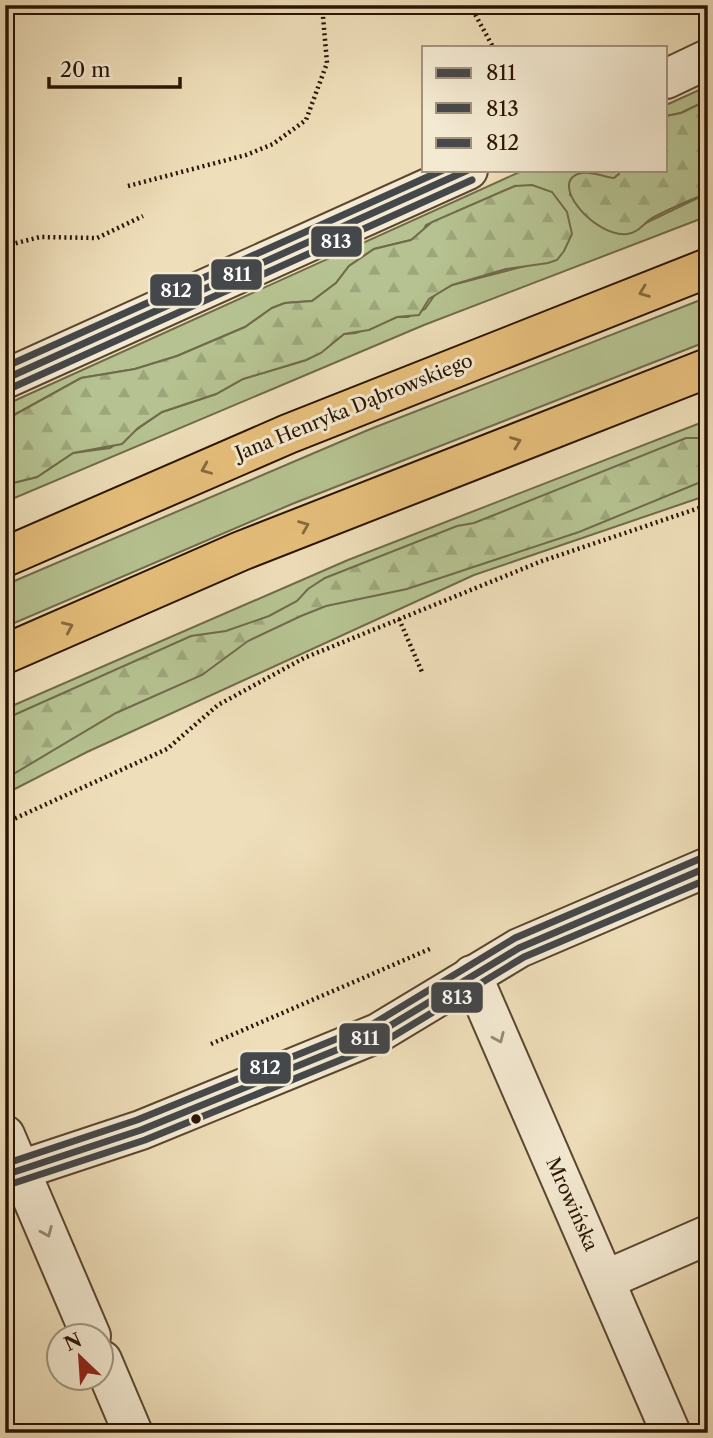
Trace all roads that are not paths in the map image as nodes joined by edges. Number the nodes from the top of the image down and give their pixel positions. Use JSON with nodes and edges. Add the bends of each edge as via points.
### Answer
{"nodes":[{"id":1,"x":708,"y":60,"type":"edge"},
{"id":2,"x":668,"y":78,"type":"edge"},
{"id":3,"x":464,"y":172,"type":"edge"},
{"id":4,"x":708,"y":268,"type":"edge"},
{"id":5,"x":708,"y":368,"type":"edge"},
{"id":6,"x":5,"y":379,"type":"edge"},
{"id":7,"x":5,"y":557,"type":"edge"},
{"id":8,"x":5,"y":654,"type":"edge"},
{"id":9,"x":708,"y":867,"type":"edge"},
{"id":10,"x":472,"y":975,"type":"junction"},
{"id":11,"x":5,"y":1135,"type":"edge"},
{"id":12,"x":13,"y":1172,"type":"edge"},
{"id":13,"x":708,"y":1235,"type":"edge"},
{"id":14,"x":605,"y":1280,"type":"junction"},
{"id":15,"x":84,"y":1322,"type":"edge"},
{"id":16,"x":115,"y":1392,"type":"edge"},
{"id":17,"x":132,"y":1433,"type":"edge"},
{"id":18,"x":671,"y":1433,"type":"edge"}],
"edges":[{"from":1,"to":2,"type":"street"},
{"from":3,"to":6,"type":"street"},
{"from":4,"to":7,"type":"main road","name":"Jana Henryka Dąbrowskiego","one_way":true,"via":[[300,429]]},
{"from":8,"to":5,"type":"main road","one_way":true,"via":[[241,551]]},
{"from":9,"to":10,"type":"street","via":[[519,948]]},
{"from":10,"to":12,"type":"street","via":[[377,1033],[141,1130]]},
{"from":10,"to":14,"type":"street","name":"Mrowińska","one_way":true},
{"from":11,"to":12,"type":"street"},
{"from":12,"to":15,"type":"street","one_way":true},
{"from":13,"to":14,"type":"street"},
{"from":14,"to":18,"type":"street","name":"Mrowińska"},
{"from":16,"to":17,"type":"street"}]}
